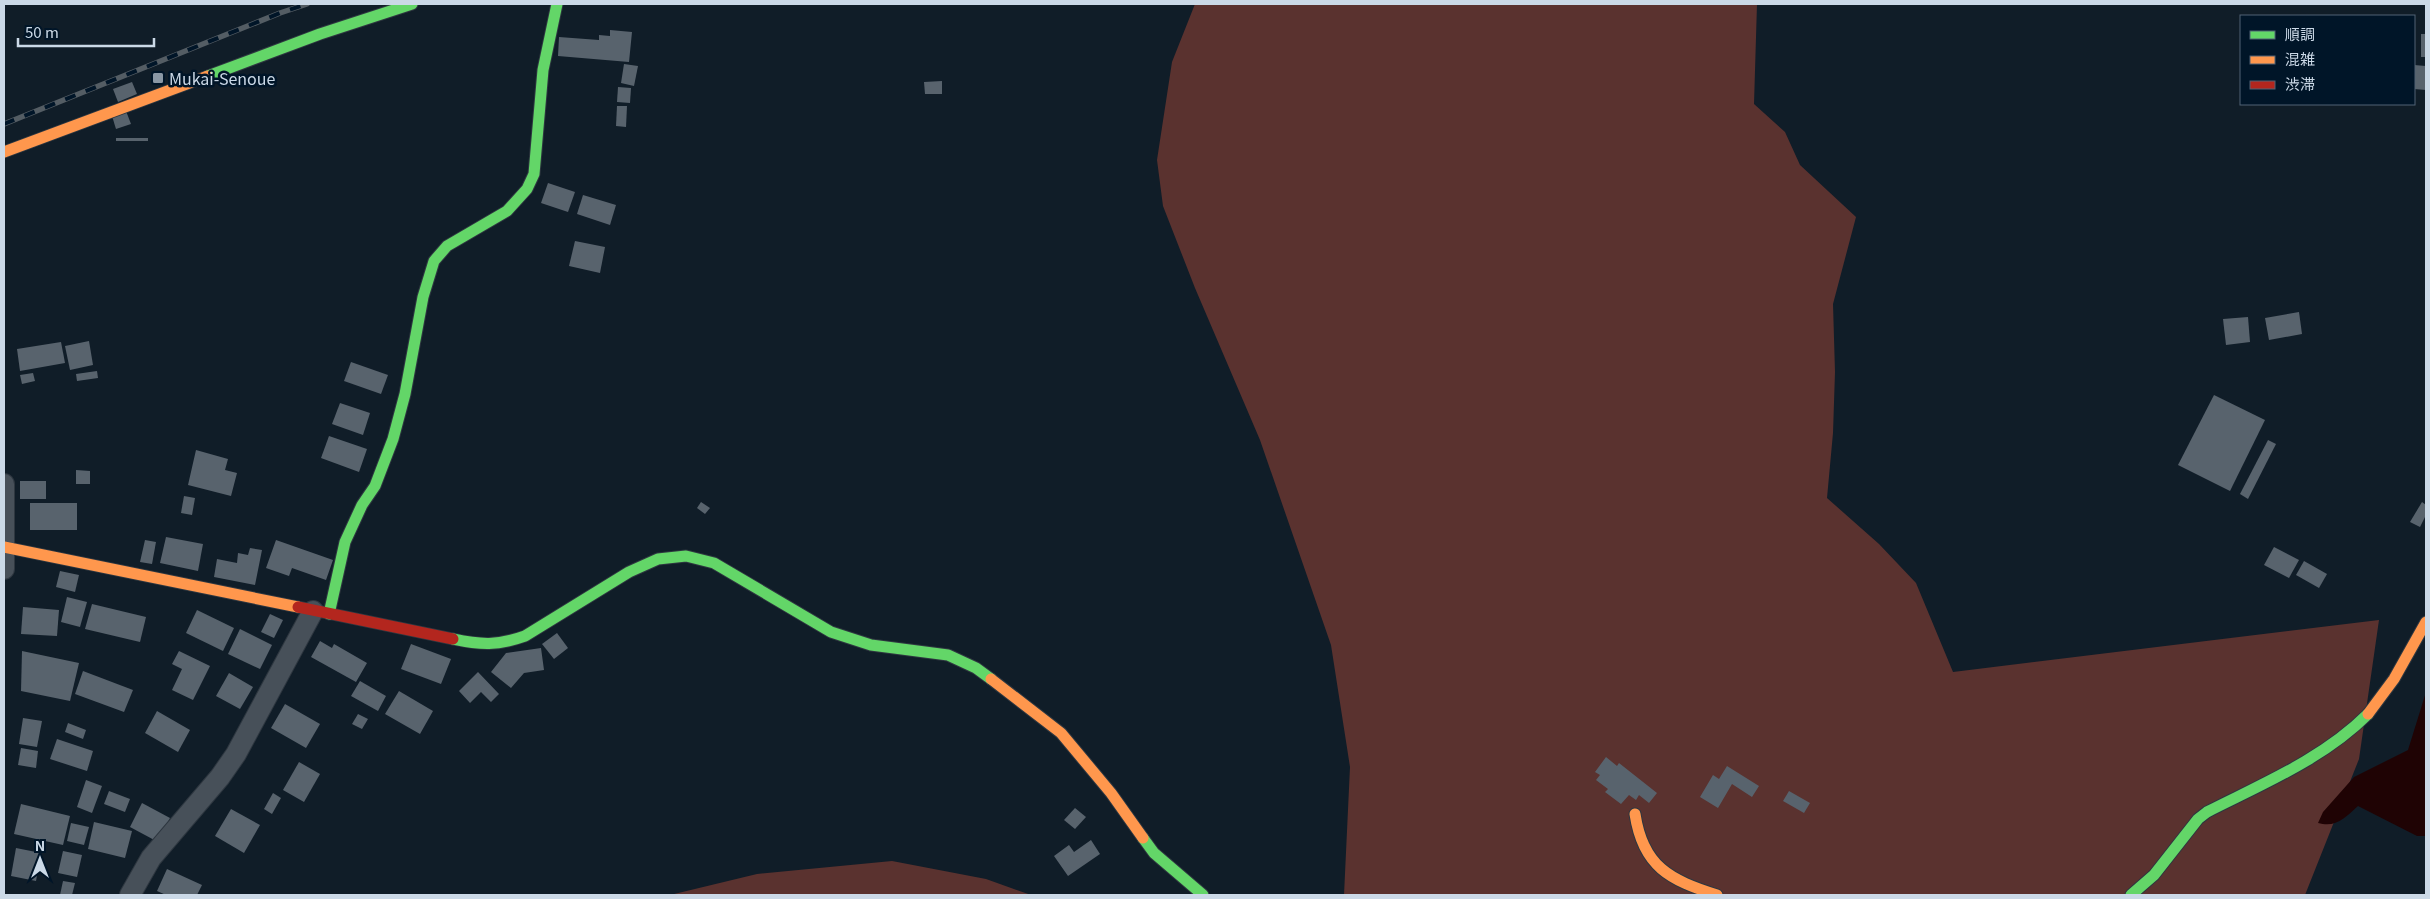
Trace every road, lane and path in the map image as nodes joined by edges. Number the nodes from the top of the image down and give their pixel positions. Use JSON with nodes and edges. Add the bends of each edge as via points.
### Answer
{"nodes":[{"id":1,"x":412,"y":4,"type":"edge"},
{"id":2,"x":557,"y":4,"type":"edge"},
{"id":3,"x":4,"y":152,"type":"edge"},
{"id":4,"x":4,"y":484,"type":"edge"},
{"id":5,"x":4,"y":547,"type":"edge"},
{"id":6,"x":4,"y":569,"type":"edge"},
{"id":7,"x":321,"y":612,"type":"junction"},
{"id":8,"x":2426,"y":622,"type":"edge"},
{"id":9,"x":1635,"y":814,"type":"dead end"},
{"id":10,"x":130,"y":895,"type":"edge"},
{"id":11,"x":1203,"y":895,"type":"edge"},
{"id":12,"x":1717,"y":895,"type":"edge"},
{"id":13,"x":2131,"y":895,"type":"edge"}],
"edges":[{"from":1,"to":3,"type":"street","via":[[310,38]]},
{"from":2,"to":7,"type":"street","via":[[543,70],[534,174],[527,189],[507,211],[447,246],[434,261],[393,439],[376,486],[362,505],[346,542]]},
{"from":4,"to":5,"type":"street"},
{"from":5,"to":6,"type":"street"},
{"from":5,"to":7,"type":"street"},
{"from":7,"to":10,"type":"street","via":[[306,627],[236,754],[151,858]]},
{"from":7,"to":11,"type":"street","via":[[470,644],[491,645],[525,636],[629,572],[658,559],[686,556],[708,561],[830,632],[871,645],[948,655],[976,668],[1061,733],[1111,793],[1154,853]]},
{"from":8,"to":13,"type":"street","via":[[2380,700],[2357,724],[2336,741],[2281,774],[2207,812],[2154,875]]},
{"from":9,"to":12,"type":"street","via":[[1642,842],[1669,877]]}]}
